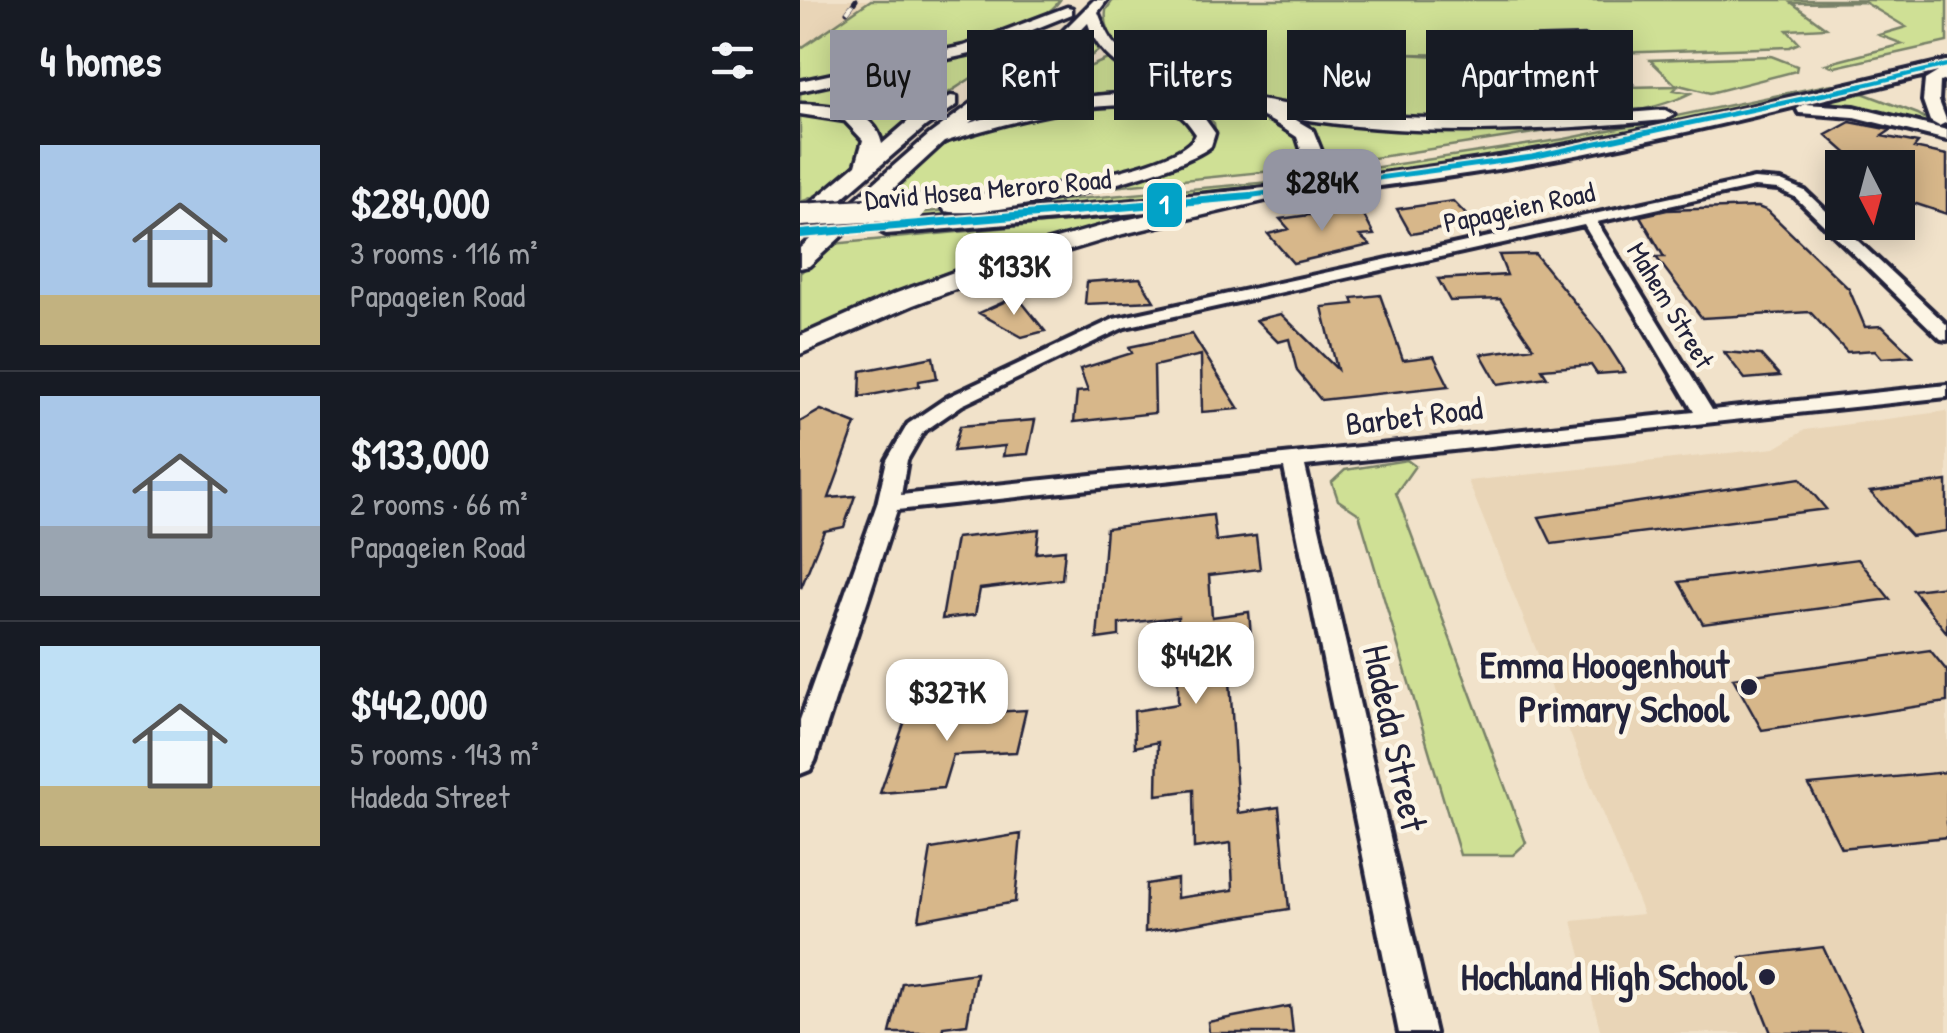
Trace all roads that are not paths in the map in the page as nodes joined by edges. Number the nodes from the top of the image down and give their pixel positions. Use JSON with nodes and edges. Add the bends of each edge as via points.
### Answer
{"nodes":[{"id":1,"x":1071,"y":6,"type":"edge"},
{"id":2,"x":1097,"y":7,"type":"edge"},
{"id":3,"x":1947,"y":50,"type":"edge"},
{"id":4,"x":1114,"y":51,"type":"edge"},
{"id":5,"x":1947,"y":65,"type":"edge"},
{"id":6,"x":1947,"y":73,"type":"edge"},
{"id":7,"x":1837,"y":76,"type":"junction"},
{"id":8,"x":1862,"y":85,"type":"junction"},
{"id":9,"x":800,"y":86,"type":"edge"},
{"id":10,"x":1892,"y":96,"type":"dead end"},
{"id":11,"x":1267,"y":106,"type":"edge"},
{"id":12,"x":1916,"y":108,"type":"dead end"},
{"id":13,"x":800,"y":109,"type":"edge"},
{"id":14,"x":1759,"y":110,"type":"junction"},
{"id":15,"x":1267,"y":112,"type":"edge"},
{"id":16,"x":1665,"y":115,"type":"junction"},
{"id":17,"x":1944,"y":128,"type":"edge"},
{"id":18,"x":937,"y":138,"type":"junction"},
{"id":19,"x":865,"y":169,"type":"junction"},
{"id":20,"x":1305,"y":173,"type":"junction"},
{"id":21,"x":1275,"y":194,"type":"junction"},
{"id":22,"x":953,"y":206,"type":"junction"},
{"id":23,"x":800,"y":219,"type":"edge"},
{"id":24,"x":1588,"y":220,"type":"junction"},
{"id":25,"x":800,"y":234,"type":"edge"},
{"id":26,"x":800,"y":261,"type":"edge"},
{"id":27,"x":1947,"y":336,"type":"edge"},
{"id":28,"x":800,"y":346,"type":"edge"},
{"id":29,"x":1947,"y":391,"type":"edge"},
{"id":30,"x":1707,"y":418,"type":"junction"},
{"id":31,"x":1293,"y":460,"type":"junction"},
{"id":32,"x":888,"y":504,"type":"junction"},
{"id":33,"x":800,"y":762,"type":"edge"},
{"id":34,"x":1417,"y":1033,"type":"edge"}],
"edges":[{"from":1,"to":9,"type":"main road","via":[[1030,30],[951,56]]},
{"from":1,"to":19,"type":"main road","via":[[1002,68],[918,122]]},
{"from":2,"to":4,"type":"main road","via":[[1098,37]]},
{"from":2,"to":18,"type":"main road","via":[[1050,53]]},
{"from":3,"to":7,"type":"main road","name":"David Hosea Meroro Road"},
{"from":5,"to":8,"type":"main road","name":"David Hosea Meroro Road"},
{"from":6,"to":17,"type":"main road","via":[[1933,80],[1930,91]]},
{"from":7,"to":8,"type":"main road"},
{"from":7,"to":16,"type":"main road","name":"David Hosea Meroro Road"},
{"from":8,"to":10,"type":"main road"},
{"from":8,"to":14,"type":"main road","name":"David Hosea Meroro Road"},
{"from":11,"to":16,"type":"main road","via":[[1339,120],[1438,126]]},
{"from":12,"to":17,"type":"main road"},
{"from":13,"to":19,"type":"main road","via":[[840,112],[865,124],[873,140]]},
{"from":14,"to":17,"type":"main road","via":[[1854,112]]},
{"from":14,"to":21,"type":"main road","name":"David Hosea Meroro Road","via":[[1523,158]]},
{"from":15,"to":20,"type":"main road","via":[[1306,134],[1313,156]]},
{"from":16,"to":20,"type":"main road","name":"David Hosea Meroro Road","via":[[1473,151]]},
{"from":18,"to":22,"type":"main road","via":[[1023,112],[1095,102],[1164,106],[1192,116],[1206,133],[1196,149],[1130,175]]},
{"from":18,"to":26,"type":"main road"},
{"from":19,"to":23,"type":"main road"},
{"from":20,"to":21,"type":"main road"},
{"from":20,"to":22,"type":"main road","name":"David Hosea Meroro Road"},
{"from":21,"to":25,"type":"main road","name":"David Hosea Meroro Road"},
{"from":21,"to":28,"type":"main road","via":[[1011,257]]},
{"from":22,"to":23,"type":"main road","name":"David Hosea Meroro Road","bridge":true},
{"from":24,"to":27,"type":"street","name":"Papageien Road","via":[[1754,183],[1780,185],[1800,194]]},
{"from":24,"to":30,"type":"street","name":"Mahem Street"},
{"from":24,"to":32,"type":"street","name":"Papageien Road","via":[[1148,314],[1102,330],[954,401],[915,428],[897,460]]},
{"from":29,"to":30,"type":"street","name":"Barbet Road"},
{"from":30,"to":31,"type":"street","name":"Barbet Road"},
{"from":31,"to":32,"type":"street","name":"Barbet Road"},
{"from":31,"to":34,"type":"street","name":"Hadeda Street"},
{"from":32,"to":33,"type":"street","name":"Papageien Road"}]}
